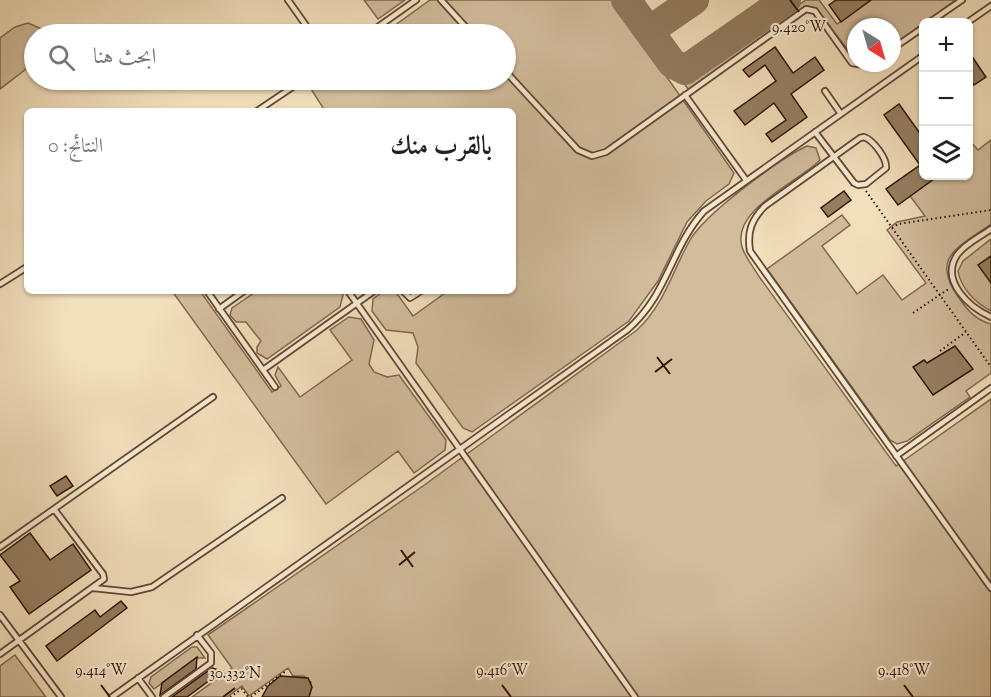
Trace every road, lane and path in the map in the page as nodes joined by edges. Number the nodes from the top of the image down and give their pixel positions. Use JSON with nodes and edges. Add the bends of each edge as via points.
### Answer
{"nodes":[{"id":1,"x":288,"y":0,"type":"edge"},
{"id":2,"x":416,"y":0,"type":"edge"},
{"id":3,"x":441,"y":0,"type":"edge"},
{"id":4,"x":962,"y":0,"type":"edge"},
{"id":5,"x":991,"y":6,"type":"edge"},
{"id":6,"x":936,"y":18,"type":"edge"},
{"id":7,"x":973,"y":19,"type":"edge"},
{"id":8,"x":305,"y":24,"type":"edge"},
{"id":9,"x":382,"y":24,"type":"edge"},
{"id":10,"x":463,"y":24,"type":"edge"},
{"id":11,"x":919,"y":31,"type":"edge"},
{"id":12,"x":901,"y":44,"type":"edge"},
{"id":13,"x":847,"y":56,"type":"edge"},
{"id":14,"x":919,"y":58,"type":"edge"},
{"id":15,"x":516,"y":83,"type":"edge"},
{"id":16,"x":288,"y":90,"type":"edge"},
{"id":17,"x":825,"y":92,"type":"dead end"},
{"id":18,"x":685,"y":95,"type":"junction"},
{"id":19,"x":261,"y":108,"type":"edge"},
{"id":20,"x":841,"y":114,"type":"junction"},
{"id":21,"x":815,"y":132,"type":"junction"},
{"id":22,"x":834,"y":156,"type":"junction"},
{"id":23,"x":746,"y":180,"type":"junction"},
{"id":24,"x":862,"y":186,"type":"junction"},
{"id":25,"x":991,"y":210,"type":"edge"},
{"id":26,"x":892,"y":228,"type":"junction"},
{"id":27,"x":991,"y":229,"type":"edge"},
{"id":28,"x":24,"y":269,"type":"edge"},
{"id":29,"x":0,"y":284,"type":"edge"},
{"id":30,"x":955,"y":285,"type":"junction"},
{"id":31,"x":209,"y":294,"type":"edge"},
{"id":32,"x":240,"y":294,"type":"edge"},
{"id":33,"x":350,"y":294,"type":"edge"},
{"id":34,"x":370,"y":294,"type":"edge"},
{"id":35,"x":940,"y":295,"type":"junction"},
{"id":36,"x":357,"y":303,"type":"junction"},
{"id":37,"x":219,"y":309,"type":"junction"},
{"id":38,"x":913,"y":313,"type":"dead end"},
{"id":39,"x":991,"y":317,"type":"edge"},
{"id":40,"x":966,"y":332,"type":"junction"},
{"id":41,"x":940,"y":351,"type":"dead end"},
{"id":42,"x":991,"y":368,"type":"edge"},
{"id":43,"x":262,"y":370,"type":"junction"},
{"id":44,"x":275,"y":387,"type":"dead end"},
{"id":45,"x":991,"y":388,"type":"edge"},
{"id":46,"x":213,"y":397,"type":"dead end"},
{"id":47,"x":460,"y":449,"type":"junction"},
{"id":48,"x":896,"y":456,"type":"junction"},
{"id":49,"x":282,"y":498,"type":"dead end"},
{"id":50,"x":54,"y":509,"type":"junction"},
{"id":51,"x":0,"y":547,"type":"edge"},
{"id":52,"x":93,"y":588,"type":"junction"},
{"id":53,"x":991,"y":588,"type":"edge"},
{"id":54,"x":0,"y":615,"type":"edge"},
{"id":55,"x":197,"y":635,"type":"junction"},
{"id":56,"x":19,"y":640,"type":"junction"},
{"id":57,"x":0,"y":654,"type":"edge"},
{"id":58,"x":286,"y":670,"type":"dead end"},
{"id":59,"x":138,"y":678,"type":"junction"},
{"id":60,"x":61,"y":697,"type":"edge"},
{"id":61,"x":112,"y":697,"type":"edge"},
{"id":62,"x":152,"y":697,"type":"edge"},
{"id":63,"x":164,"y":697,"type":"edge"},
{"id":64,"x":230,"y":697,"type":"edge"},
{"id":65,"x":249,"y":697,"type":"edge"},
{"id":66,"x":636,"y":697,"type":"edge"}],
"edges":[{"from":1,"to":8,"type":"lane"},
{"from":2,"to":9,"type":"lane"},
{"from":3,"to":10,"type":"lane"},
{"from":4,"to":6,"type":"lane"},
{"from":5,"to":7,"type":"lane"},
{"from":11,"to":12,"type":"lane"},
{"from":13,"to":18,"type":"lane","via":[[809,8]]},
{"from":14,"to":20,"type":"lane"},
{"from":15,"to":18,"type":"lane","via":[[578,150],[592,156],[606,152]]},
{"from":16,"to":19,"type":"lane"},
{"from":17,"to":20,"type":"lane"},
{"from":18,"to":23,"type":"lane"},
{"from":20,"to":21,"type":"lane"},
{"from":21,"to":22,"type":"lane"},
{"from":21,"to":23,"type":"lane"},
{"from":22,"to":24,"type":"lane","via":[[855,183]]},
{"from":22,"to":24,"type":"lane","via":[[860,138],[868,138],[887,164]]},
{"from":22,"to":48,"type":"lane","via":[[756,215],[748,239],[750,251]]},
{"from":23,"to":47,"type":"lane","via":[[696,220],[657,297],[639,321]]},
{"from":24,"to":26,"type":"path"},
{"from":25,"to":26,"type":"path"},
{"from":26,"to":35,"type":"path"},
{"from":27,"to":30,"type":"lane","via":[[957,256],[952,267]]},
{"from":28,"to":29,"type":"lane"},
{"from":30,"to":35,"type":"path"},
{"from":30,"to":39,"type":"lane","via":[[968,302]]},
{"from":31,"to":37,"type":"lane"},
{"from":32,"to":37,"type":"lane"},
{"from":33,"to":36,"type":"lane"},
{"from":34,"to":36,"type":"lane"},
{"from":35,"to":38,"type":"path"},
{"from":35,"to":40,"type":"path"},
{"from":36,"to":43,"type":"lane"},
{"from":36,"to":47,"type":"lane"},
{"from":37,"to":43,"type":"lane"},
{"from":40,"to":41,"type":"path"},
{"from":40,"to":42,"type":"path"},
{"from":43,"to":44,"type":"lane"},
{"from":45,"to":48,"type":"lane"},
{"from":46,"to":50,"type":"lane"},
{"from":47,"to":55,"type":"lane"},
{"from":47,"to":66,"type":"lane"},
{"from":48,"to":53,"type":"lane"},
{"from":49,"to":52,"type":"lane","via":[[152,587],[131,592]]},
{"from":50,"to":51,"type":"lane"},
{"from":50,"to":52,"type":"lane","via":[[103,574],[104,579]]},
{"from":52,"to":56,"type":"lane"},
{"from":54,"to":56,"type":"lane"},
{"from":55,"to":59,"type":"lane"},
{"from":55,"to":63,"type":"lane","via":[[211,653],[211,663]]},
{"from":56,"to":57,"type":"lane"},
{"from":56,"to":60,"type":"lane"},
{"from":58,"to":65,"type":"path"},
{"from":59,"to":61,"type":"lane"},
{"from":59,"to":62,"type":"lane"},
{"from":64,"to":65,"type":"path","via":[[242,689]]}]}
